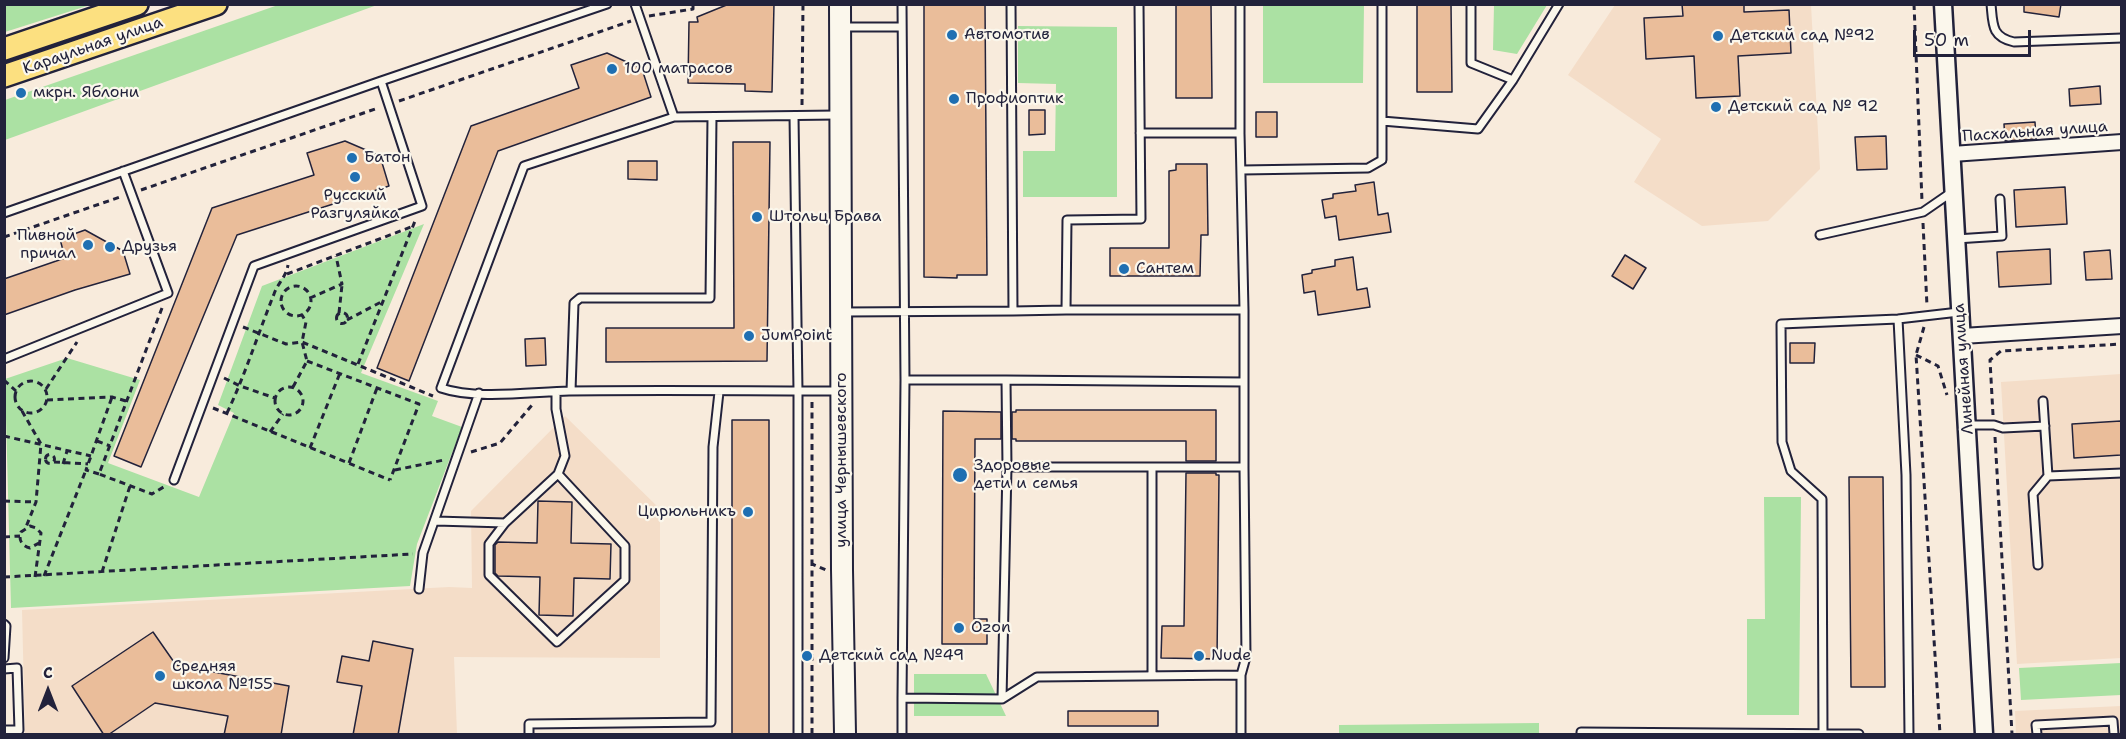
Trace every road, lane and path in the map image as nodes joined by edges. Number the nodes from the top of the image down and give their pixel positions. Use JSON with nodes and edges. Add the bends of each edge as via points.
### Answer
{"nodes":[{"id":1,"x":137,"y":4,"type":"edge"},
{"id":2,"x":216,"y":4,"type":"edge"},
{"id":3,"x":607,"y":4,"type":"edge"},
{"id":4,"x":635,"y":4,"type":"edge"},
{"id":5,"x":693,"y":4,"type":"edge"},
{"id":6,"x":840,"y":4,"type":"edge"},
{"id":7,"x":902,"y":4,"type":"edge"},
{"id":8,"x":1011,"y":4,"type":"edge"},
{"id":9,"x":1139,"y":4,"type":"edge"},
{"id":10,"x":1240,"y":4,"type":"edge"},
{"id":11,"x":1382,"y":4,"type":"edge"},
{"id":12,"x":1471,"y":4,"type":"edge"},
{"id":13,"x":1559,"y":4,"type":"edge"},
{"id":14,"x":1914,"y":4,"type":"edge"},
{"id":15,"x":1943,"y":4,"type":"edge"},
{"id":16,"x":1991,"y":4,"type":"edge"},
{"id":17,"x":640,"y":18,"type":"junction"},
{"id":18,"x":840,"y":27,"type":"junction"},
{"id":19,"x":902,"y":27,"type":"junction"},
{"id":20,"x":2121,"y":38,"type":"edge"},
{"id":21,"x":4,"y":49,"type":"edge"},
{"id":22,"x":4,"y":76,"type":"edge"},
{"id":23,"x":1513,"y":80,"type":"junction"},
{"id":24,"x":381,"y":81,"type":"junction"},
{"id":25,"x":389,"y":105,"type":"junction"},
{"id":26,"x":840,"y":115,"type":"junction"},
{"id":27,"x":794,"y":116,"type":"junction"},
{"id":28,"x":674,"y":117,"type":"junction"},
{"id":29,"x":712,"y":117,"type":"junction"},
{"id":30,"x":1382,"y":121,"type":"junction"},
{"id":31,"x":1240,"y":133,"type":"junction"},
{"id":32,"x":1140,"y":134,"type":"junction"},
{"id":33,"x":2121,"y":142,"type":"edge"},
{"id":34,"x":1952,"y":154,"type":"junction"},
{"id":35,"x":1242,"y":170,"type":"junction"},
{"id":36,"x":123,"y":171,"type":"junction"},
{"id":37,"x":1954,"y":190,"type":"junction"},
{"id":38,"x":131,"y":193,"type":"junction"},
{"id":39,"x":2000,"y":199,"type":"dead end"},
{"id":40,"x":422,"y":206,"type":"junction"},
{"id":41,"x":1923,"y":212,"type":"junction"},
{"id":42,"x":4,"y":213,"type":"edge"},
{"id":43,"x":413,"y":227,"type":"junction"},
{"id":44,"x":1820,"y":235,"type":"dead end"},
{"id":45,"x":4,"y":237,"type":"edge"},
{"id":46,"x":1956,"y":239,"type":"junction"},
{"id":47,"x":289,"y":254,"type":"junction"},
{"id":48,"x":336,"y":256,"type":"junction"},
{"id":49,"x":287,"y":274,"type":"junction"},
{"id":50,"x":342,"y":284,"type":"junction"},
{"id":51,"x":276,"y":289,"type":"junction"},
{"id":52,"x":168,"y":292,"type":"junction"},
{"id":53,"x":281,"y":297,"type":"junction"},
{"id":54,"x":310,"y":298,"type":"junction"},
{"id":55,"x":384,"y":300,"type":"junction"},
{"id":56,"x":1066,"y":310,"type":"junction"},
{"id":57,"x":1244,"y":310,"type":"junction"},
{"id":58,"x":905,"y":311,"type":"junction"},
{"id":59,"x":1013,"y":311,"type":"junction"},
{"id":60,"x":843,"y":312,"type":"junction"},
{"id":61,"x":1960,"y":312,"type":"junction"},
{"id":62,"x":339,"y":313,"type":"junction"},
{"id":63,"x":303,"y":315,"type":"junction"},
{"id":64,"x":1927,"y":315,"type":"junction"},
{"id":65,"x":347,"y":320,"type":"junction"},
{"id":66,"x":1898,"y":320,"type":"junction"},
{"id":67,"x":233,"y":323,"type":"junction"},
{"id":68,"x":88,"y":326,"type":"junction"},
{"id":69,"x":2121,"y":326,"type":"edge"},
{"id":70,"x":258,"y":334,"type":"junction"},
{"id":71,"x":1962,"y":336,"type":"junction"},
{"id":72,"x":302,"y":342,"type":"junction"},
{"id":73,"x":2121,"y":344,"type":"edge"},
{"id":74,"x":1916,"y":355,"type":"junction"},
{"id":75,"x":4,"y":359,"type":"edge"},
{"id":76,"x":307,"y":361,"type":"junction"},
{"id":77,"x":358,"y":364,"type":"junction"},
{"id":78,"x":214,"y":373,"type":"junction"},
{"id":79,"x":340,"y":373,"type":"junction"},
{"id":80,"x":4,"y":380,"type":"edge"},
{"id":81,"x":905,"y":380,"type":"junction"},
{"id":82,"x":1006,"y":380,"type":"junction"},
{"id":83,"x":1244,"y":382,"type":"junction"},
{"id":84,"x":240,"y":386,"type":"junction"},
{"id":85,"x":293,"y":387,"type":"junction"},
{"id":86,"x":377,"y":388,"type":"junction"},
{"id":87,"x":441,"y":388,"type":"junction"},
{"id":88,"x":46,"y":390,"type":"junction"},
{"id":89,"x":16,"y":391,"type":"junction"},
{"id":90,"x":571,"y":391,"type":"junction"},
{"id":91,"x":798,"y":391,"type":"junction"},
{"id":92,"x":842,"y":391,"type":"junction"},
{"id":93,"x":556,"y":392,"type":"junction"},
{"id":94,"x":719,"y":392,"type":"junction"},
{"id":95,"x":479,"y":393,"type":"junction"},
{"id":96,"x":1986,"y":394,"type":"dead end"},
{"id":97,"x":1992,"y":394,"type":"junction"},
{"id":98,"x":1947,"y":395,"type":"dead end"},
{"id":99,"x":112,"y":397,"type":"junction"},
{"id":100,"x":275,"y":398,"type":"junction"},
{"id":101,"x":48,"y":400,"type":"junction"},
{"id":102,"x":127,"y":401,"type":"junction"},
{"id":103,"x":2043,"y":401,"type":"dead end"},
{"id":104,"x":202,"y":404,"type":"junction"},
{"id":105,"x":556,"y":408,"type":"junction"},
{"id":106,"x":22,"y":411,"type":"junction"},
{"id":107,"x":227,"y":413,"type":"junction"},
{"id":108,"x":283,"y":414,"type":"junction"},
{"id":109,"x":1968,"y":425,"type":"junction"},
{"id":110,"x":1994,"y":425,"type":"junction"},
{"id":111,"x":2044,"y":426,"type":"junction"},
{"id":112,"x":270,"y":432,"type":"junction"},
{"id":113,"x":4,"y":436,"type":"edge"},
{"id":114,"x":97,"y":441,"type":"junction"},
{"id":115,"x":43,"y":445,"type":"junction"},
{"id":116,"x":110,"y":446,"type":"junction"},
{"id":117,"x":310,"y":448,"type":"junction"},
{"id":118,"x":67,"y":450,"type":"junction"},
{"id":119,"x":51,"y":455,"type":"junction"},
{"id":120,"x":91,"y":456,"type":"junction"},
{"id":121,"x":457,"y":457,"type":"junction"},
{"id":122,"x":40,"y":458,"type":"junction"},
{"id":123,"x":46,"y":460,"type":"junction"},
{"id":124,"x":54,"y":462,"type":"junction"},
{"id":125,"x":63,"y":464,"type":"junction"},
{"id":126,"x":88,"y":464,"type":"junction"},
{"id":127,"x":349,"y":464,"type":"junction"},
{"id":128,"x":1007,"y":467,"type":"junction"},
{"id":129,"x":1152,"y":467,"type":"junction"},
{"id":130,"x":1244,"y":467,"type":"junction"},
{"id":131,"x":86,"y":470,"type":"junction"},
{"id":132,"x":394,"y":470,"type":"junction"},
{"id":133,"x":2121,"y":473,"type":"edge"},
{"id":134,"x":99,"y":474,"type":"junction"},
{"id":135,"x":558,"y":474,"type":"junction"},
{"id":136,"x":2048,"y":476,"type":"junction"},
{"id":137,"x":174,"y":480,"type":"joint"},
{"id":138,"x":130,"y":486,"type":"junction"},
{"id":139,"x":4,"y":501,"type":"edge"},
{"id":140,"x":36,"y":502,"type":"junction"},
{"id":141,"x":436,"y":521,"type":"junction"},
{"id":142,"x":506,"y":524,"type":"junction"},
{"id":143,"x":26,"y":527,"type":"junction"},
{"id":144,"x":20,"y":536,"type":"junction"},
{"id":145,"x":4,"y":537,"type":"edge"},
{"id":146,"x":39,"y":543,"type":"junction"},
{"id":147,"x":423,"y":553,"type":"junction"},
{"id":148,"x":2038,"y":566,"type":"dead end"},
{"id":149,"x":827,"y":570,"type":"dead end"},
{"id":150,"x":102,"y":572,"type":"junction"},
{"id":151,"x":44,"y":576,"type":"junction"},
{"id":152,"x":4,"y":577,"type":"edge"},
{"id":153,"x":36,"y":577,"type":"junction"},
{"id":154,"x":419,"y":589,"type":"dead end"},
{"id":155,"x":4,"y":624,"type":"edge"},
{"id":156,"x":4,"y":658,"type":"edge"},
{"id":157,"x":4,"y":669,"type":"edge"},
{"id":158,"x":1241,"y":675,"type":"junction"},
{"id":159,"x":1152,"y":676,"type":"junction"},
{"id":160,"x":902,"y":698,"type":"junction"},
{"id":161,"x":1002,"y":699,"type":"junction"},
{"id":162,"x":4,"y":730,"type":"edge"},
{"id":163,"x":1806,"y":734,"type":"edge"},
{"id":164,"x":1823,"y":734,"type":"edge"},
{"id":165,"x":529,"y":735,"type":"edge"},
{"id":166,"x":798,"y":735,"type":"edge"},
{"id":167,"x":812,"y":735,"type":"edge"},
{"id":168,"x":845,"y":735,"type":"edge"},
{"id":169,"x":902,"y":735,"type":"edge"},
{"id":170,"x":1241,"y":735,"type":"edge"},
{"id":171,"x":1581,"y":735,"type":"edge"},
{"id":172,"x":1859,"y":735,"type":"edge"},
{"id":173,"x":1909,"y":735,"type":"edge"},
{"id":174,"x":1940,"y":735,"type":"edge"},
{"id":175,"x":1984,"y":735,"type":"edge"},
{"id":176,"x":2013,"y":735,"type":"edge"},
{"id":177,"x":2037,"y":735,"type":"edge"},
{"id":178,"x":2114,"y":735,"type":"edge"}],
"edges":[{"from":1,"to":21,"type":"main road","name":"Караульная улица"},
{"from":2,"to":22,"type":"main road","name":"Караульная улица"},
{"from":3,"to":24,"type":"lane"},
{"from":4,"to":17,"type":"lane"},
{"from":5,"to":17,"type":"path","via":[[693,9]]},
{"from":6,"to":18,"type":"main road","name":"улица Чернышевского"},
{"from":7,"to":19,"type":"lane"},
{"from":8,"to":59,"type":"lane"},
{"from":9,"to":32,"type":"lane"},
{"from":10,"to":31,"type":"lane"},
{"from":11,"to":30,"type":"lane"},
{"from":12,"to":23,"type":"lane","via":[[1471,63]]},
{"from":13,"to":23,"type":"lane"},
{"from":14,"to":41,"type":"path"},
{"from":15,"to":34,"type":"street","name":"Линейная улица"},
{"from":16,"to":20,"type":"lane","via":[[1993,25],[2004,40]]},
{"from":17,"to":25,"type":"path"},
{"from":17,"to":28,"type":"lane"},
{"from":18,"to":19,"type":"lane"},
{"from":18,"to":26,"type":"main road","name":"улица Чернышевского"},
{"from":19,"to":58,"type":"lane"},
{"from":23,"to":30,"type":"lane","via":[[1478,129]]},
{"from":24,"to":25,"type":"lane"},
{"from":24,"to":36,"type":"lane"},
{"from":25,"to":38,"type":"path"},
{"from":25,"to":40,"type":"lane"},
{"from":26,"to":27,"type":"lane"},
{"from":26,"to":60,"type":"main road","name":"улица Чернышевского"},
{"from":27,"to":29,"type":"lane"},
{"from":27,"to":91,"type":"lane"},
{"from":28,"to":29,"type":"lane"},
{"from":28,"to":87,"type":"lane","via":[[524,166]]},
{"from":29,"to":90,"type":"lane","via":[[710,298],[580,298],[574,303]]},
{"from":30,"to":35,"type":"lane","via":[[1382,160],[1368,168]]},
{"from":31,"to":32,"type":"lane"},
{"from":31,"to":35,"type":"lane"},
{"from":32,"to":56,"type":"lane","via":[[1141,219],[1067,220]]},
{"from":33,"to":34,"type":"street","name":"Пасхальная улица"},
{"from":34,"to":37,"type":"street","name":"Линейная улица"},
{"from":35,"to":57,"type":"lane"},
{"from":36,"to":38,"type":"lane"},
{"from":36,"to":42,"type":"lane"},
{"from":37,"to":41,"type":"lane"},
{"from":37,"to":46,"type":"street","name":"Линейная улица"},
{"from":38,"to":45,"type":"path"},
{"from":38,"to":52,"type":"lane"},
{"from":39,"to":46,"type":"lane","via":[[2002,236]]},
{"from":40,"to":43,"type":"path"},
{"from":40,"to":47,"type":"lane"},
{"from":41,"to":44,"type":"lane"},
{"from":41,"to":64,"type":"path"},
{"from":43,"to":48,"type":"path"},
{"from":43,"to":55,"type":"path"},
{"from":46,"to":61,"type":"street","name":"Линейная улица"},
{"from":47,"to":49,"type":"path"},
{"from":47,"to":67,"type":"lane","via":[[254,266]]},
{"from":48,"to":49,"type":"path"},
{"from":48,"to":50,"type":"path"},
{"from":49,"to":51,"type":"path"},
{"from":50,"to":54,"type":"path"},
{"from":50,"to":62,"type":"path"},
{"from":51,"to":53,"type":"path"},
{"from":51,"to":70,"type":"path"},
{"from":52,"to":68,"type":"lane"},
{"from":52,"to":102,"type":"path"},
{"from":53,"to":54,"type":"path","via":[[286,289],[295,286],[305,289]]},
{"from":53,"to":63,"type":"path","via":[[281,306],[288,314]]},
{"from":54,"to":63,"type":"path","via":[[310,308]]},
{"from":55,"to":65,"type":"path"},
{"from":55,"to":77,"type":"path"},
{"from":56,"to":57,"type":"lane"},
{"from":56,"to":59,"type":"lane"},
{"from":57,"to":83,"type":"lane"},
{"from":58,"to":59,"type":"lane"},
{"from":58,"to":60,"type":"lane"},
{"from":58,"to":81,"type":"lane"},
{"from":60,"to":92,"type":"main road","name":"улица Чернышевского"},
{"from":61,"to":64,"type":"lane"},
{"from":61,"to":71,"type":"street","name":"Линейная улица"},
{"from":62,"to":65,"type":"path","via":[[346,314]]},
{"from":62,"to":65,"type":"path","via":[[338,322],[344,324]]},
{"from":63,"to":72,"type":"path","via":[[306,322]]},
{"from":64,"to":66,"type":"lane"},
{"from":64,"to":74,"type":"path"},
{"from":66,"to":164,"type":"lane","via":[[1781,324],[1782,442],[1791,471],[1822,499]]},
{"from":66,"to":173,"type":"lane","via":[[1906,475]]},
{"from":67,"to":70,"type":"path"},
{"from":67,"to":78,"type":"lane"},
{"from":68,"to":75,"type":"lane"},
{"from":68,"to":88,"type":"path"},
{"from":69,"to":71,"type":"street"},
{"from":70,"to":72,"type":"path","via":[[286,344]]},
{"from":70,"to":84,"type":"path"},
{"from":71,"to":109,"type":"street","name":"Линейная улица"},
{"from":72,"to":76,"type":"path"},
{"from":72,"to":77,"type":"path"},
{"from":73,"to":97,"type":"path","via":[[2001,351],[1990,360]]},
{"from":74,"to":98,"type":"path","via":[[1938,366]]},
{"from":74,"to":174,"type":"path"},
{"from":76,"to":79,"type":"path"},
{"from":76,"to":85,"type":"path"},
{"from":77,"to":87,"type":"path","via":[[434,396]]},
{"from":78,"to":84,"type":"path"},
{"from":78,"to":104,"type":"lane"},
{"from":79,"to":86,"type":"path"},
{"from":79,"to":117,"type":"path"},
{"from":80,"to":89,"type":"path"},
{"from":81,"to":82,"type":"lane"},
{"from":81,"to":160,"type":"lane"},
{"from":82,"to":83,"type":"lane"},
{"from":82,"to":128,"type":"lane"},
{"from":83,"to":130,"type":"lane"},
{"from":84,"to":100,"type":"path"},
{"from":84,"to":107,"type":"path"},
{"from":85,"to":100,"type":"path","via":[[284,387]]},
{"from":85,"to":108,"type":"path","via":[[303,397],[302,406],[296,414]]},
{"from":86,"to":127,"type":"path"},
{"from":86,"to":132,"type":"path","via":[[419,404]]},
{"from":87,"to":95,"type":"lane"},
{"from":88,"to":89,"type":"path","via":[[39,382],[28,381]]},
{"from":88,"to":101,"type":"path"},
{"from":89,"to":106,"type":"path","via":[[16,402]]},
{"from":90,"to":93,"type":"lane"},
{"from":90,"to":94,"type":"lane"},
{"from":91,"to":92,"type":"lane"},
{"from":91,"to":94,"type":"lane"},
{"from":91,"to":166,"type":"lane"},
{"from":92,"to":168,"type":"main road","name":"улица Чернышевского"},
{"from":93,"to":95,"type":"lane"},
{"from":93,"to":105,"type":"lane"},
{"from":94,"to":165,"type":"lane","via":[[713,447],[711,722],[529,724]]},
{"from":95,"to":121,"type":"lane"},
{"from":96,"to":97,"type":"path"},
{"from":97,"to":110,"type":"path"},
{"from":99,"to":101,"type":"path"},
{"from":99,"to":102,"type":"path"},
{"from":99,"to":114,"type":"path"},
{"from":100,"to":108,"type":"path","via":[[276,407]]},
{"from":101,"to":106,"type":"path","via":[[38,412]]},
{"from":102,"to":116,"type":"path"},
{"from":103,"to":111,"type":"lane"},
{"from":104,"to":107,"type":"path"},
{"from":104,"to":137,"type":"lane"},
{"from":105,"to":121,"type":"path","via":[[536,401],[500,443]]},
{"from":105,"to":135,"type":"lane","via":[[566,456]]},
{"from":106,"to":115,"type":"path"},
{"from":107,"to":112,"type":"path"},
{"from":108,"to":112,"type":"path"},
{"from":109,"to":110,"type":"lane"},
{"from":109,"to":175,"type":"street","name":"Линейная улица"},
{"from":110,"to":111,"type":"lane"},
{"from":110,"to":176,"type":"path"},
{"from":111,"to":136,"type":"lane"},
{"from":112,"to":117,"type":"path"},
{"from":113,"to":115,"type":"path"},
{"from":114,"to":116,"type":"path"},
{"from":114,"to":120,"type":"path"},
{"from":115,"to":118,"type":"path"},
{"from":115,"to":119,"type":"path"},
{"from":115,"to":122,"type":"path"},
{"from":116,"to":134,"type":"path"},
{"from":117,"to":127,"type":"path"},
{"from":118,"to":120,"type":"path"},
{"from":118,"to":125,"type":"path"},
{"from":119,"to":123,"type":"path"},
{"from":119,"to":124,"type":"path"},
{"from":120,"to":126,"type":"path"},
{"from":121,"to":132,"type":"path"},
{"from":121,"to":141,"type":"lane"},
{"from":122,"to":123,"type":"path"},
{"from":122,"to":140,"type":"path"},
{"from":123,"to":124,"type":"path"},
{"from":124,"to":125,"type":"path"},
{"from":125,"to":126,"type":"path"},
{"from":126,"to":131,"type":"path"},
{"from":127,"to":132,"type":"path","via":[[390,480]]},
{"from":128,"to":129,"type":"lane"},
{"from":128,"to":161,"type":"lane"},
{"from":129,"to":130,"type":"lane"},
{"from":129,"to":159,"type":"lane"},
{"from":130,"to":158,"type":"lane","via":[[1246,657]]},
{"from":131,"to":134,"type":"path"},
{"from":131,"to":151,"type":"path"},
{"from":133,"to":136,"type":"lane"},
{"from":134,"to":138,"type":"path"},
{"from":135,"to":142,"type":"lane"},
{"from":135,"to":142,"type":"lane","via":[[625,546],[625,580],[557,642],[489,575],[489,544]]},
{"from":136,"to":148,"type":"lane","via":[[2033,494]]},
{"from":137,"to":138,"type":"path","via":[[152,494]]},
{"from":138,"to":150,"type":"path"},
{"from":139,"to":140,"type":"path"},
{"from":140,"to":143,"type":"path"},
{"from":141,"to":142,"type":"lane"},
{"from":141,"to":147,"type":"lane"},
{"from":143,"to":144,"type":"path"},
{"from":143,"to":146,"type":"path","via":[[39,530]]},
{"from":144,"to":145,"type":"path"},
{"from":144,"to":146,"type":"path","via":[[27,547]]},
{"from":146,"to":153,"type":"path"},
{"from":147,"to":150,"type":"path"},
{"from":147,"to":154,"type":"lane"},
{"from":149,"to":167,"type":"path","via":[[812,564]]},
{"from":150,"to":151,"type":"path"},
{"from":151,"to":153,"type":"path"},
{"from":152,"to":153,"type":"path"},
{"from":155,"to":156,"type":"lane"},
{"from":157,"to":162,"type":"lane","via":[[17,668],[19,730]]},
{"from":158,"to":159,"type":"lane"},
{"from":158,"to":170,"type":"lane"},
{"from":159,"to":161,"type":"lane","via":[[1037,677]]},
{"from":160,"to":161,"type":"lane"},
{"from":160,"to":169,"type":"lane"},
{"from":163,"to":164,"type":"lane"},
{"from":163,"to":171,"type":"lane"},
{"from":164,"to":172,"type":"lane"},
{"from":177,"to":178,"type":"lane","via":[[2036,725],[2114,721]]}]}
